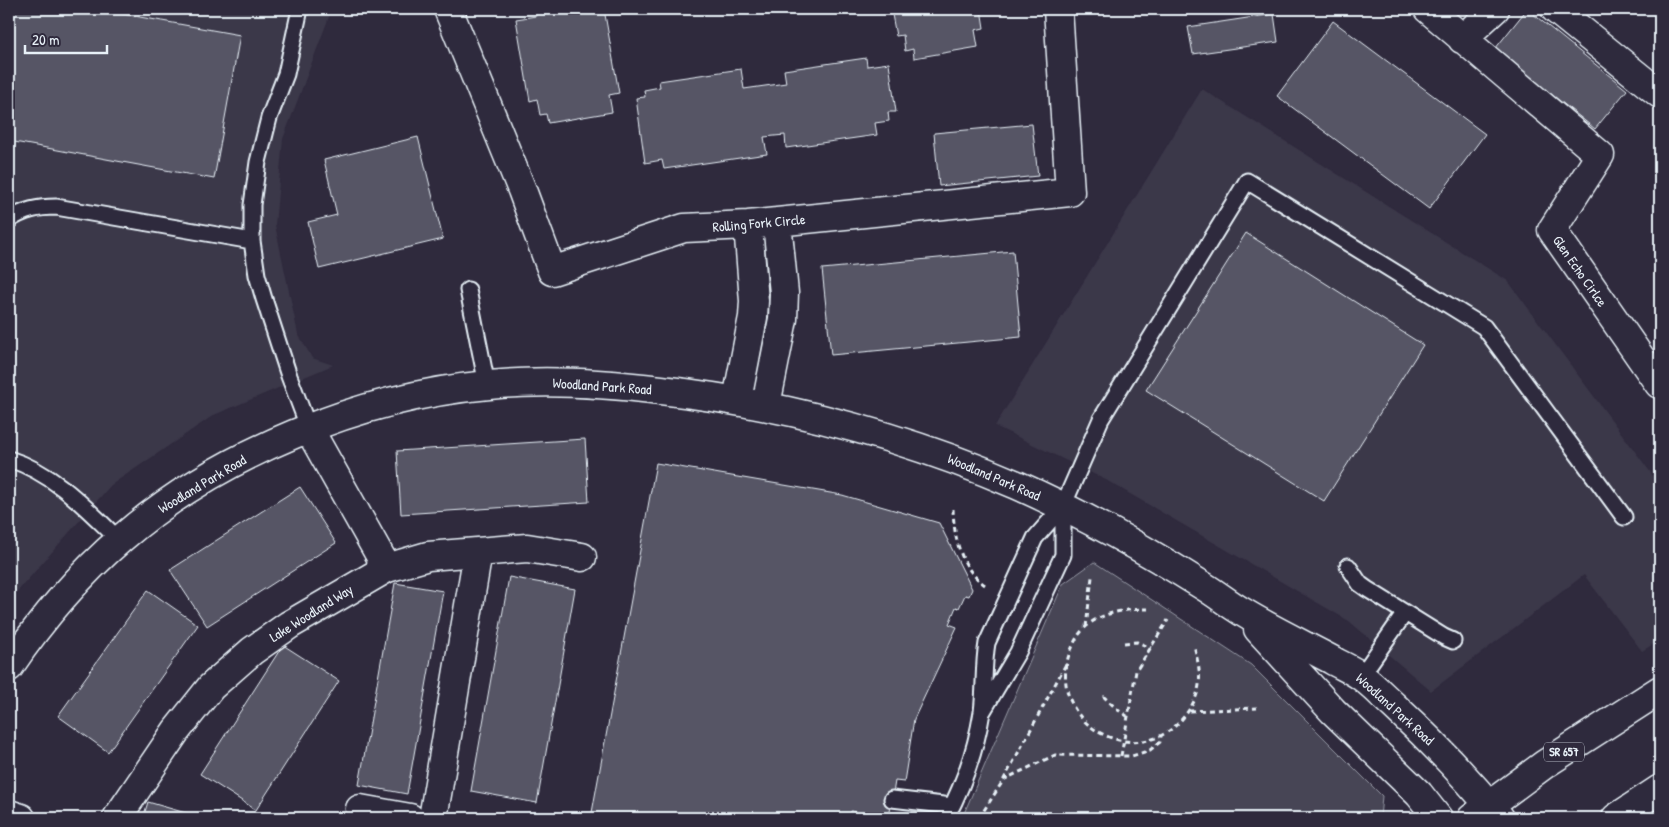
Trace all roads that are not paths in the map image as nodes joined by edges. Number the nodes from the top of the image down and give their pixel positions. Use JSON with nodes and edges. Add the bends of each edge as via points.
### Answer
{"nodes":[{"id":1,"x":300,"y":9,"type":"edge"},
{"id":2,"x":448,"y":9,"type":"edge"},
{"id":3,"x":1058,"y":9,"type":"edge"},
{"id":4,"x":1428,"y":9,"type":"edge"},
{"id":5,"x":1495,"y":9,"type":"edge"},
{"id":6,"x":1555,"y":9,"type":"edge"},
{"id":7,"x":1462,"y":39,"type":"junction"},
{"id":8,"x":1660,"y":94,"type":"edge"},
{"id":9,"x":9,"y":220,"type":"edge"},
{"id":10,"x":777,"y":222,"type":"junction"},
{"id":11,"x":748,"y":225,"type":"junction"},
{"id":12,"x":252,"y":241,"type":"junction"},
{"id":13,"x":468,"y":290,"type":"dead end"},
{"id":14,"x":1660,"y":383,"type":"edge"},
{"id":15,"x":486,"y":385,"type":"junction"},
{"id":16,"x":737,"y":400,"type":"junction"},
{"id":17,"x":766,"y":405,"type":"junction"},
{"id":18,"x":309,"y":429,"type":"junction"},
{"id":19,"x":9,"y":459,"type":"edge"},
{"id":20,"x":1063,"y":506,"type":"junction"},
{"id":21,"x":1624,"y":517,"type":"dead end"},
{"id":22,"x":119,"y":540,"type":"junction"},
{"id":23,"x":478,"y":552,"type":"junction"},
{"id":24,"x":582,"y":557,"type":"dead end"},
{"id":25,"x":1348,"y":566,"type":"dead end"},
{"id":26,"x":387,"y":568,"type":"junction"},
{"id":27,"x":1243,"y":613,"type":"junction"},
{"id":28,"x":1405,"y":613,"type":"junction"},
{"id":29,"x":1453,"y":641,"type":"dead end"},
{"id":30,"x":9,"y":667,"type":"edge"},
{"id":31,"x":1361,"y":676,"type":"junction"},
{"id":32,"x":1660,"y":690,"type":"edge"},
{"id":33,"x":982,"y":712,"type":"junction"},
{"id":34,"x":1660,"y":788,"type":"edge"},
{"id":35,"x":892,"y":799,"type":"dead end"},
{"id":36,"x":360,"y":809,"type":"dead end"},
{"id":37,"x":949,"y":812,"type":"edge"},
{"id":38,"x":9,"y":814,"type":"edge"},
{"id":39,"x":1487,"y":814,"type":"edge"},
{"id":40,"x":21,"y":818,"type":"edge"},
{"id":41,"x":117,"y":818,"type":"edge"},
{"id":42,"x":410,"y":818,"type":"edge"},
{"id":43,"x":433,"y":818,"type":"edge"},
{"id":44,"x":1438,"y":818,"type":"edge"},
{"id":45,"x":1616,"y":818,"type":"edge"}],
"edges":[{"from":1,"to":12,"type":"lane","via":[[286,74],[269,118],[258,162],[252,204]]},
{"from":2,"to":11,"type":"street","name":"Rolling Fork Circle","via":[[552,271],[684,228]]},
{"from":3,"to":10,"type":"street","name":"Rolling Fork Circle","via":[[1070,192]]},
{"from":4,"to":7,"type":"street","name":"Glen Echo Cirlce"},
{"from":5,"to":7,"type":"street"},
{"from":6,"to":8,"type":"street"},
{"from":7,"to":14,"type":"street","name":"Glen Echo Cirlce","via":[[1600,155],[1552,230]]},
{"from":9,"to":12,"type":"lane","via":[[32,209],[56,207]]},
{"from":10,"to":11,"type":"street","name":"Rolling Fork Circle"},
{"from":10,"to":17,"type":"street","via":[[784,293],[783,318]]},
{"from":11,"to":16,"type":"street","via":[[753,317]]},
{"from":12,"to":18,"type":"lane","via":[[264,299]]},
{"from":13,"to":15,"type":"lane"},
{"from":15,"to":16,"type":"street","name":"Woodland Park Road","via":[[590,383]]},
{"from":15,"to":18,"type":"street","name":"Woodland Park Road","via":[[411,396],[341,416]]},
{"from":16,"to":17,"type":"street","name":"Woodland Park Road"},
{"from":17,"to":20,"type":"street","name":"Woodland Park Road","via":[[882,435],[933,452]]},
{"from":18,"to":22,"type":"street","name":"Woodland Park Road","via":[[213,474]]},
{"from":18,"to":26,"type":"street"},
{"from":19,"to":22,"type":"lane","via":[[49,477]]},
{"from":20,"to":21,"type":"lane","via":[[1101,419],[1247,181],[1484,327]]},
{"from":20,"to":27,"type":"street","name":"Woodland Park Road","via":[[1162,561]]},
{"from":20,"to":33,"type":"lane","via":[[1063,555],[1018,652]]},
{"from":20,"to":33,"type":"lane","via":[[1035,538],[990,635],[985,656]]},
{"from":22,"to":30,"type":"street","name":"Woodland Park Road","via":[[52,610]]},
{"from":23,"to":24,"type":"street","name":"Lake Woodland Way","via":[[527,548]]},
{"from":23,"to":26,"type":"street","name":"Lake Woodland Way","via":[[428,556]]},
{"from":23,"to":43,"type":"street"},
{"from":25,"to":28,"type":"lane","via":[[1360,584]]},
{"from":26,"to":41,"type":"street","name":"Lake Woodland Way","via":[[289,625],[252,651],[211,687],[176,731]]},
{"from":27,"to":31,"type":"street","name":"Woodland Park Road"},
{"from":27,"to":44,"type":"street","name":"Woodland Park Road","via":[[1333,711],[1419,794]]},
{"from":28,"to":29,"type":"lane"},
{"from":28,"to":31,"type":"lane"},
{"from":31,"to":39,"type":"street","name":"Woodland Park Road","via":[[1465,776]]},
{"from":32,"to":39,"type":"street","number":"SR 657","via":[[1545,764]]},
{"from":33,"to":37,"type":"lane","via":[[966,772]]},
{"from":34,"to":45,"type":"street"},
{"from":35,"to":37,"type":"lane"},
{"from":36,"to":42,"type":"street"},
{"from":38,"to":40,"type":"street"}]}
